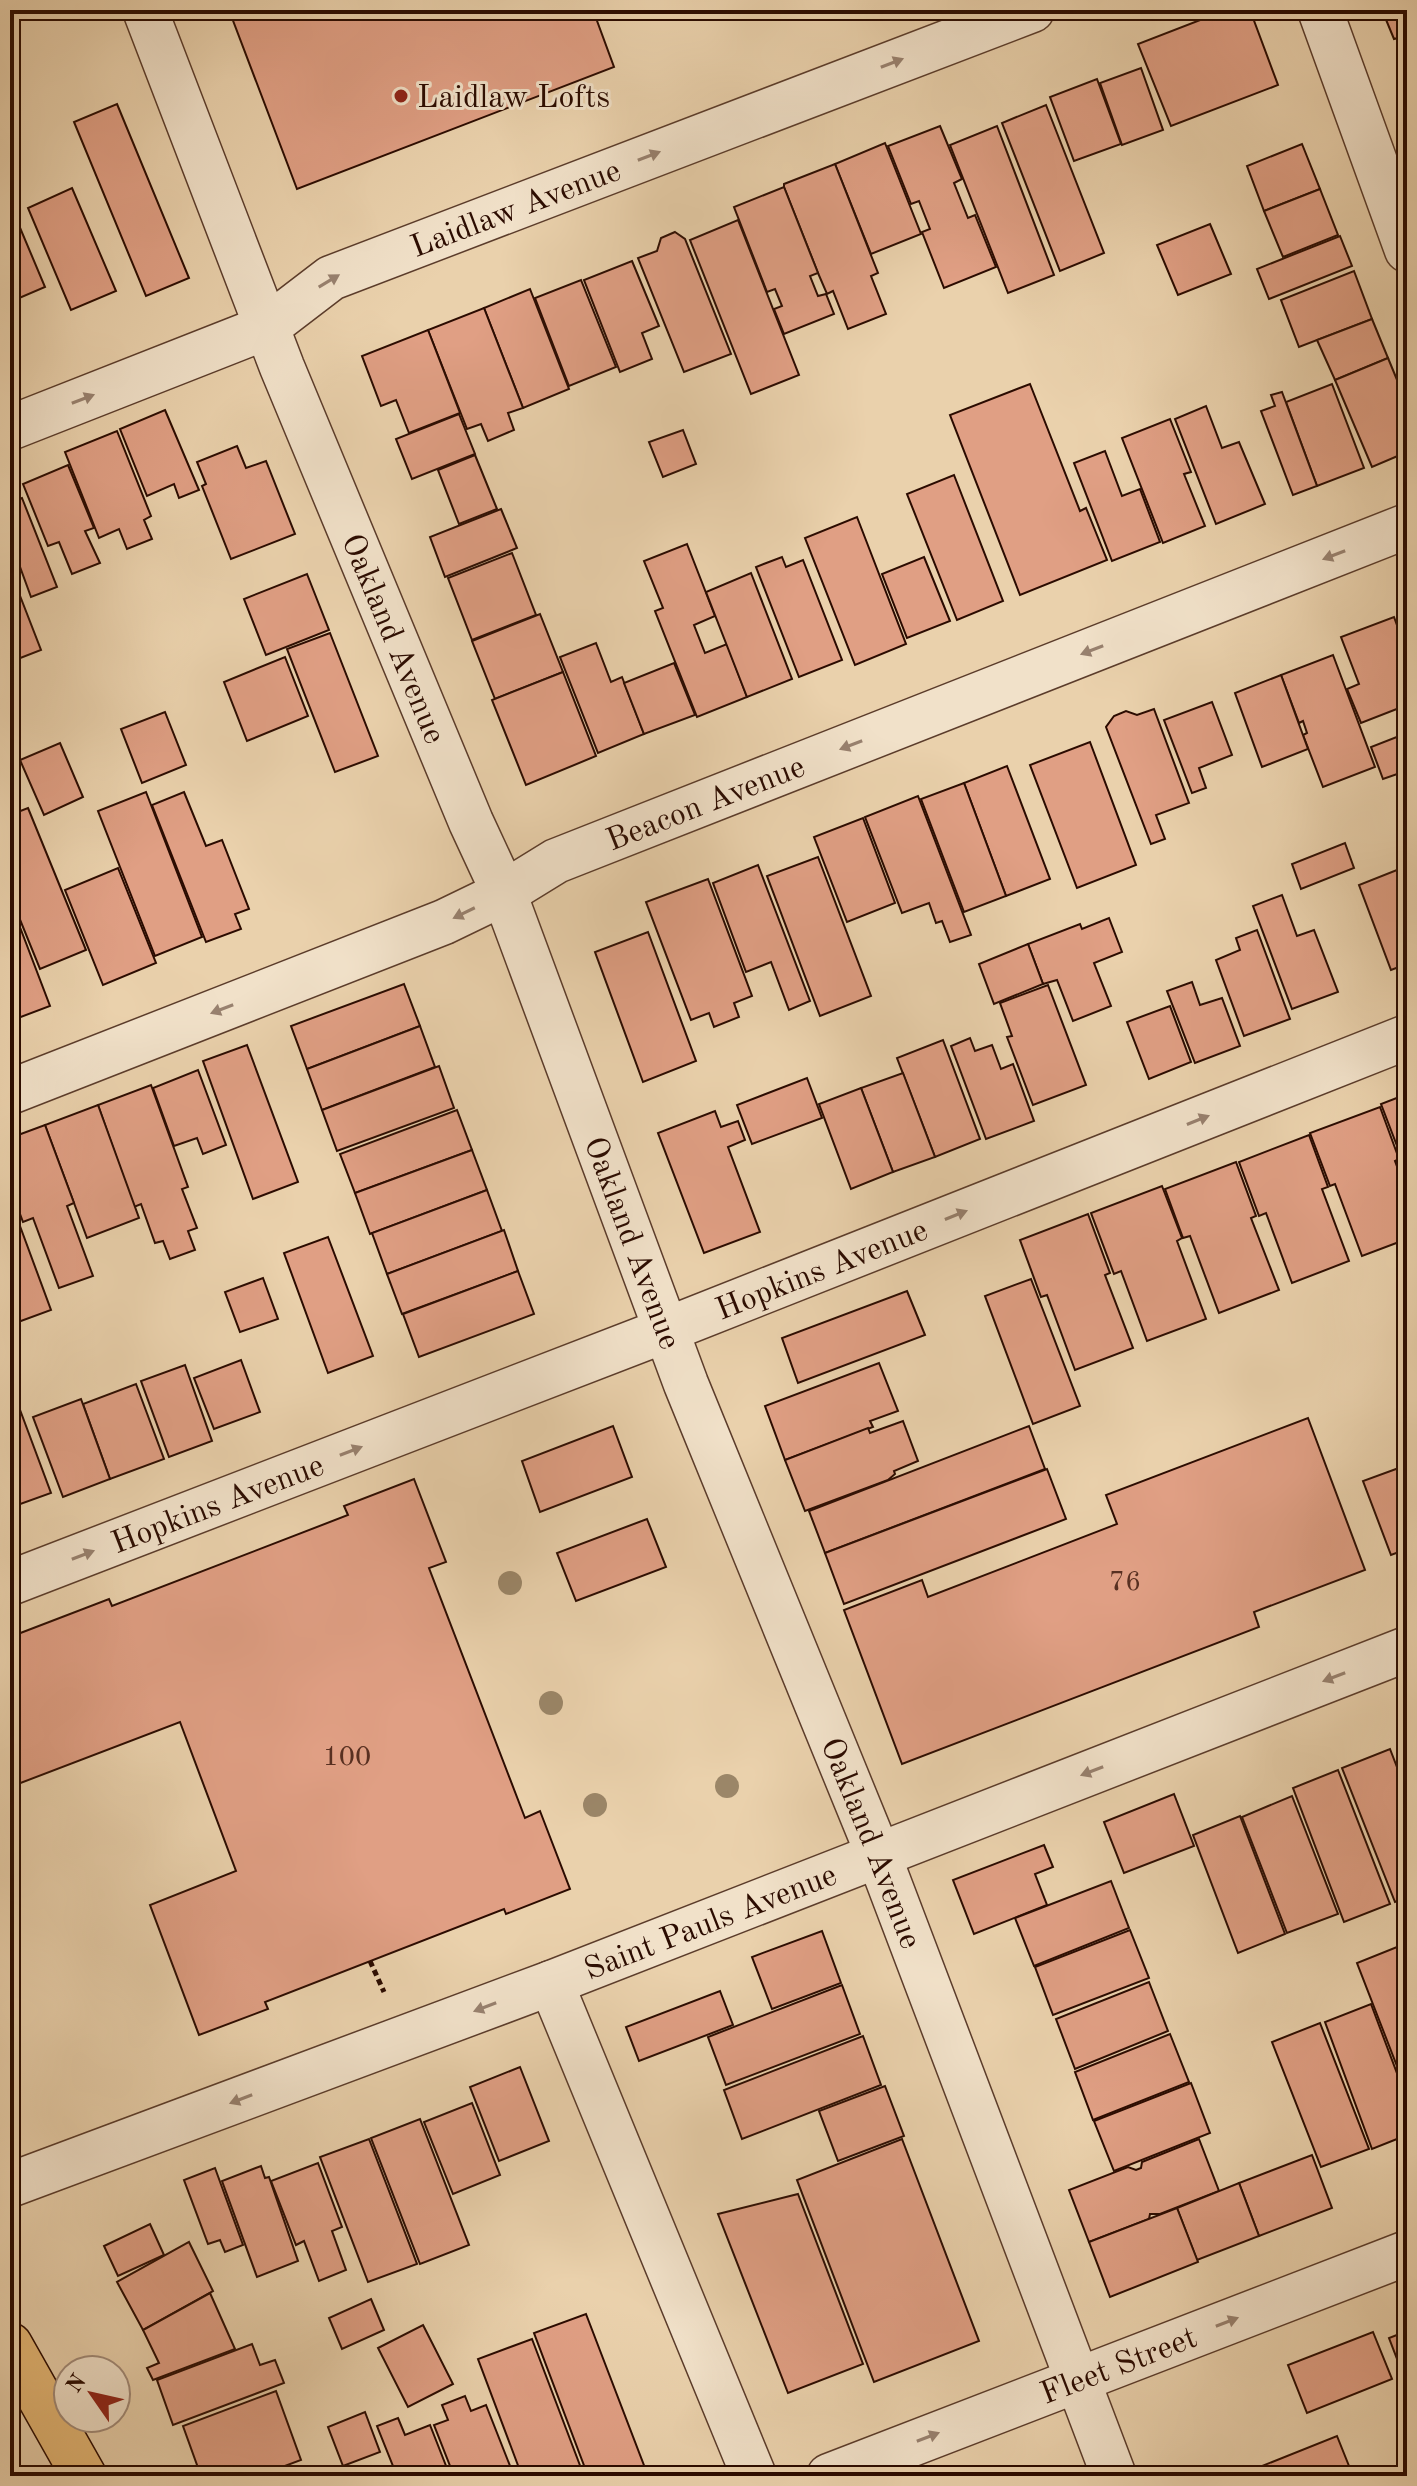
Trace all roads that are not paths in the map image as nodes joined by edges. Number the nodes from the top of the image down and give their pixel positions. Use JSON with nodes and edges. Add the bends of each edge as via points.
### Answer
{"nodes":[{"id":1,"x":145,"y":10,"type":"edge"},
{"id":2,"x":1032,"y":10,"type":"edge"},
{"id":3,"x":1320,"y":10,"type":"edge"},
{"id":4,"x":1407,"y":250,"type":"edge"},
{"id":5,"x":267,"y":327,"type":"junction"},
{"id":6,"x":10,"y":428,"type":"edge"},
{"id":7,"x":1407,"y":526,"type":"edge"},
{"id":8,"x":504,"y":893,"type":"junction"},
{"id":9,"x":1407,"y":1037,"type":"edge"},
{"id":10,"x":10,"y":1092,"type":"edge"},
{"id":11,"x":666,"y":1330,"type":"junction"},
{"id":12,"x":10,"y":1583,"type":"edge"},
{"id":13,"x":1407,"y":1649,"type":"edge"},
{"id":14,"x":878,"y":1854,"type":"junction"},
{"id":15,"x":551,"y":1983,"type":"junction"},
{"id":16,"x":10,"y":2185,"type":"edge"},
{"id":17,"x":1407,"y":2253,"type":"edge"},
{"id":18,"x":10,"y":2345,"type":"edge"},
{"id":19,"x":1077,"y":2379,"type":"junction"},
{"id":20,"x":84,"y":2476,"type":"edge"},
{"id":21,"x":754,"y":2476,"type":"edge"},
{"id":22,"x":829,"y":2476,"type":"edge"},
{"id":23,"x":1114,"y":2476,"type":"edge"}],
"edges":[{"from":1,"to":5,"type":"street","name":"Oakland Avenue"},
{"from":5,"to":2,"type":"street","name":"Laidlaw Avenue","one_way":true,"via":[[331,278]]},
{"from":3,"to":4,"type":"street"},
{"from":6,"to":5,"type":"street","name":"Laidlaw Avenue","one_way":true},
{"from":5,"to":8,"type":"street","name":"Oakland Avenue"},
{"from":7,"to":8,"type":"street","name":"Beacon Avenue","one_way":true,"via":[[556,861]]},
{"from":8,"to":10,"type":"street","name":"Beacon Avenue","one_way":true,"via":[[430,928]]},
{"from":8,"to":11,"type":"street","name":"Oakland Avenue"},
{"from":11,"to":9,"type":"street","name":"Hopkins Avenue","one_way":true},
{"from":12,"to":11,"type":"street","name":"Hopkins Avenue","one_way":true},
{"from":11,"to":14,"type":"street","name":"Oakland Avenue"},
{"from":13,"to":14,"type":"street","name":"Saint Pauls Avenue","one_way":true},
{"from":14,"to":15,"type":"street","name":"Saint Pauls Avenue"},
{"from":14,"to":19,"type":"street","name":"Oakland Avenue"},
{"from":15,"to":16,"type":"street","name":"Saint Pauls Avenue","one_way":true},
{"from":15,"to":21,"type":"street"},
{"from":19,"to":17,"type":"street","name":"Fleet Street","one_way":true},
{"from":18,"to":20,"type":"main road"},
{"from":22,"to":19,"type":"street","name":"Fleet Street","one_way":true},
{"from":19,"to":23,"type":"street","name":"Oakland Avenue"}]}
